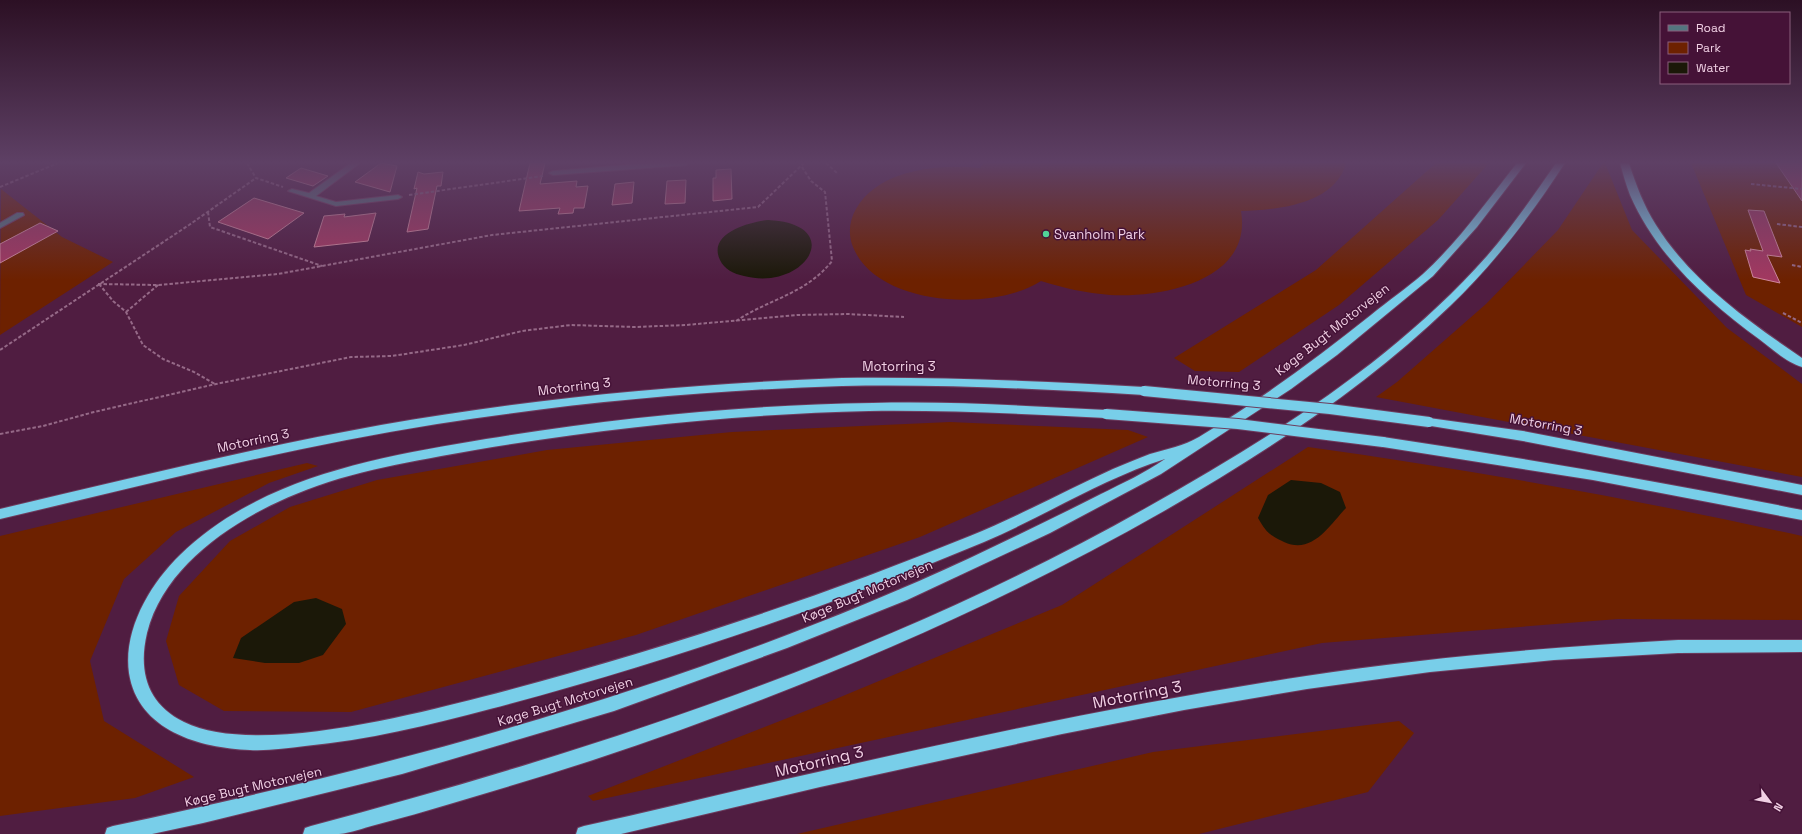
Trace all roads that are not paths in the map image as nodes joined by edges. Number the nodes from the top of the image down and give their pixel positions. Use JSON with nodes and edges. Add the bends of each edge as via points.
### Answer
{"nodes":[{"id":1,"x":329,"y":202,"type":"edge"},
{"id":2,"x":354,"y":202,"type":"edge"},
{"id":3,"x":1492,"y":202,"type":"edge"},
{"id":4,"x":1536,"y":202,"type":"edge"},
{"id":5,"x":1637,"y":202,"type":"edge"},
{"id":6,"x":20,"y":215,"type":"dead end"},
{"id":7,"x":0,"y":226,"type":"edge"},
{"id":8,"x":1802,"y":363,"type":"edge"},
{"id":9,"x":1193,"y":447,"type":"junction"},
{"id":10,"x":1802,"y":490,"type":"edge"},
{"id":11,"x":0,"y":514,"type":"edge"},
{"id":12,"x":1802,"y":515,"type":"edge"},
{"id":13,"x":1802,"y":646,"type":"edge"},
{"id":14,"x":114,"y":834,"type":"edge"},
{"id":15,"x":311,"y":834,"type":"edge"},
{"id":16,"x":584,"y":834,"type":"edge"}],
"edges":[{"from":1,"to":2,"type":"street","via":[[336,204]]},
{"from":3,"to":9,"type":"highway","name":"Køge Bugt Motorvejen","via":[[1429,274],[1334,352]]},
{"from":4,"to":15,"type":"highway","via":[[1500,248],[1426,323],[1323,406],[1245,457],[1069,559],[919,629],[823,669],[650,734],[402,811]]},
{"from":5,"to":8,"type":"highway","via":[[1652,228],[1677,260],[1706,289],[1736,316]]},
{"from":6,"to":7,"type":"street"},
{"from":9,"to":12,"type":"highway","bridge":true,"via":[[1143,461],[1012,524],[806,605],[683,646],[521,695],[420,720],[323,737],[256,744],[213,739],[180,730],[151,708],[136,676],[136,644],[146,611],[162,583],[187,556],[215,532],[248,510],[323,478],[406,458],[524,437],[634,422],[733,413],[872,407],[976,408],[1106,414],[1245,425],[1384,442],[1527,464],[1716,497]]},
{"from":9,"to":14,"type":"highway","name":"Køge Bugt Motorvejen","via":[[1157,471],[1045,530],[902,596],[614,704],[402,766]]},
{"from":10,"to":11,"type":"highway","name":"Motorring 3","bridge":true,"via":[[1531,437],[1330,409],[1144,391],[970,382],[842,382],[624,396],[434,421],[181,471]]},
{"from":13,"to":16,"type":"highway","name":"Motorring 3","via":[[1662,648],[1528,656],[1370,674],[1196,701],[1015,736]]}]}
